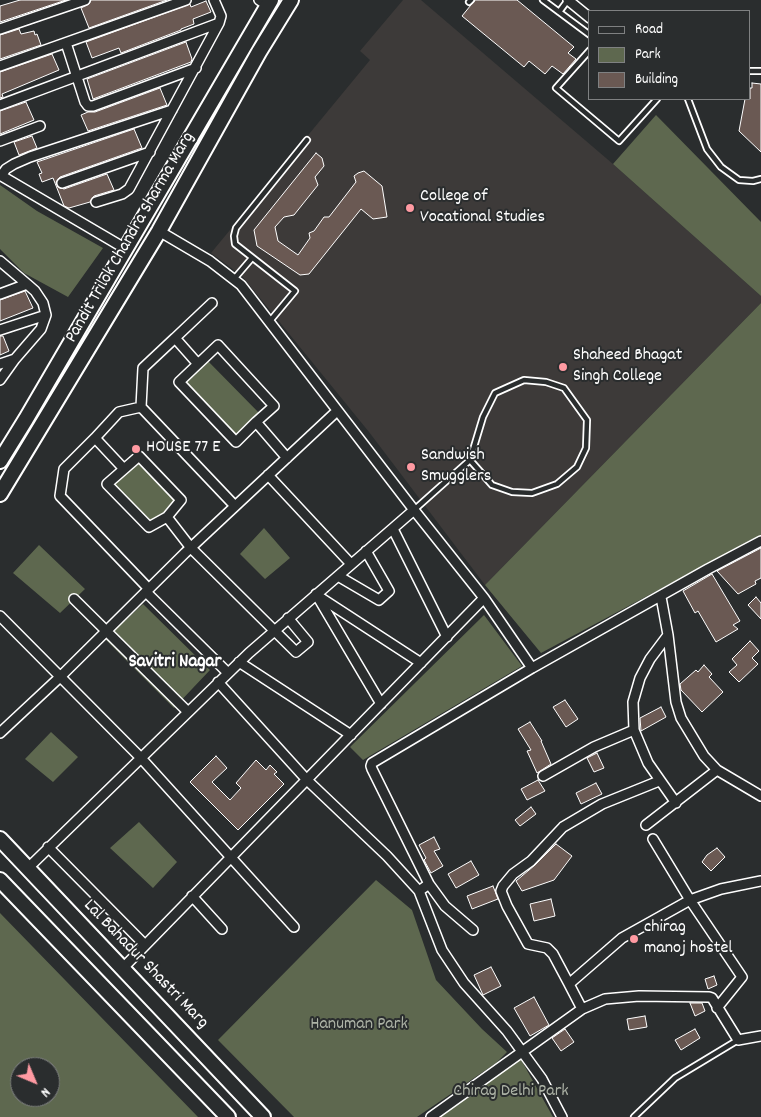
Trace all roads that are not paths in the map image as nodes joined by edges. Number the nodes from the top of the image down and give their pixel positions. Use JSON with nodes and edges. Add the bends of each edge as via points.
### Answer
{"nodes":[{"id":1,"x":85,"y":0,"type":"edge"},
{"id":2,"x":186,"y":0,"type":"edge"},
{"id":3,"x":214,"y":0,"type":"edge"},
{"id":4,"x":291,"y":0,"type":"edge"},
{"id":5,"x":568,"y":0,"type":"edge"},
{"id":6,"x":547,"y":1,"type":"edge"},
{"id":7,"x":266,"y":2,"type":"edge"},
{"id":8,"x":559,"y":12,"type":"junction"},
{"id":9,"x":588,"y":16,"type":"edge"},
{"id":10,"x":219,"y":23,"type":"junction"},
{"id":11,"x":0,"y":29,"type":"edge"},
{"id":12,"x":588,"y":34,"type":"edge"},
{"id":13,"x":66,"y":43,"type":"junction"},
{"id":14,"x":588,"y":52,"type":"edge"},
{"id":15,"x":0,"y":66,"type":"edge"},
{"id":16,"x":196,"y":68,"type":"junction"},
{"id":17,"x":77,"y":75,"type":"junction"},
{"id":18,"x":656,"y":100,"type":"edge"},
{"id":19,"x":688,"y":100,"type":"edge"},
{"id":20,"x":0,"y":105,"type":"edge"},
{"id":21,"x":172,"y":110,"type":"junction"},
{"id":22,"x":40,"y":126,"type":"dead end"},
{"id":23,"x":307,"y":140,"type":"dead end"},
{"id":24,"x":0,"y":142,"type":"edge"},
{"id":25,"x":150,"y":152,"type":"junction"},
{"id":26,"x":1,"y":175,"type":"edge"},
{"id":27,"x":761,"y":179,"type":"edge"},
{"id":28,"x":62,"y":183,"type":"dead end"},
{"id":29,"x":96,"y":202,"type":"dead end"},
{"id":30,"x":159,"y":231,"type":"junction"},
{"id":31,"x":126,"y":249,"type":"junction"},
{"id":32,"x":252,"y":258,"type":"junction"},
{"id":33,"x":0,"y":261,"type":"edge"},
{"id":34,"x":234,"y":280,"type":"junction"},
{"id":35,"x":27,"y":284,"type":"junction"},
{"id":36,"x":0,"y":294,"type":"edge"},
{"id":37,"x":212,"y":303,"type":"dead end"},
{"id":38,"x":46,"y":315,"type":"junction"},
{"id":39,"x":269,"y":322,"type":"junction"},
{"id":40,"x":0,"y":330,"type":"edge"},
{"id":41,"x":175,"y":338,"type":"junction"},
{"id":42,"x":15,"y":359,"type":"junction"},
{"id":43,"x":0,"y":364,"type":"edge"},
{"id":44,"x":198,"y":364,"type":"junction"},
{"id":45,"x":0,"y":380,"type":"edge"},
{"id":46,"x":141,"y":407,"type":"junction"},
{"id":47,"x":337,"y":411,"type":"junction"},
{"id":48,"x":256,"y":422,"type":"junction"},
{"id":49,"x":95,"y":438,"type":"junction"},
{"id":50,"x":287,"y":458,"type":"junction"},
{"id":51,"x":470,"y":460,"type":"junction"},
{"id":52,"x":0,"y":461,"type":"edge"},
{"id":53,"x":124,"y":469,"type":"junction"},
{"id":54,"x":268,"y":475,"type":"junction"},
{"id":55,"x":0,"y":494,"type":"edge"},
{"id":56,"x":236,"y":506,"type":"junction"},
{"id":57,"x":414,"y":510,"type":"junction"},
{"id":58,"x":167,"y":517,"type":"junction"},
{"id":59,"x":393,"y":529,"type":"junction"},
{"id":60,"x":761,"y":541,"type":"edge"},
{"id":61,"x":191,"y":548,"type":"junction"},
{"id":62,"x":366,"y":551,"type":"junction"},
{"id":63,"x":351,"y":564,"type":"junction"},
{"id":64,"x":338,"y":576,"type":"junction"},
{"id":65,"x":148,"y":590,"type":"junction"},
{"id":66,"x":316,"y":594,"type":"junction"},
{"id":67,"x":661,"y":597,"type":"junction"},
{"id":68,"x":484,"y":598,"type":"junction"},
{"id":69,"x":74,"y":599,"type":"dead end"},
{"id":70,"x":0,"y":616,"type":"edge"},
{"id":71,"x":288,"y":618,"type":"junction"},
{"id":72,"x":106,"y":631,"type":"junction"},
{"id":73,"x":273,"y":631,"type":"junction"},
{"id":74,"x":668,"y":635,"type":"junction"},
{"id":75,"x":446,"y":637,"type":"junction"},
{"id":76,"x":239,"y":662,"type":"junction"},
{"id":77,"x":421,"y":663,"type":"junction"},
{"id":78,"x":532,"y":668,"type":"junction"},
{"id":79,"x":228,"y":672,"type":"junction"},
{"id":80,"x":60,"y":677,"type":"junction"},
{"id":81,"x":218,"y":682,"type":"junction"},
{"id":82,"x":381,"y":704,"type":"junction"},
{"id":83,"x":188,"y":712,"type":"junction"},
{"id":84,"x":634,"y":730,"type":"junction"},
{"id":85,"x":0,"y":733,"type":"edge"},
{"id":86,"x":351,"y":735,"type":"junction"},
{"id":87,"x":141,"y":758,"type":"junction"},
{"id":88,"x":717,"y":770,"type":"junction"},
{"id":89,"x":543,"y":776,"type":"dead end"},
{"id":90,"x":307,"y":780,"type":"junction"},
{"id":91,"x":659,"y":781,"type":"junction"},
{"id":92,"x":761,"y":796,"type":"edge"},
{"id":93,"x":676,"y":803,"type":"junction"},
{"id":94,"x":646,"y":825,"type":"dead end"},
{"id":95,"x":0,"y":839,"type":"edge"},
{"id":96,"x":653,"y":839,"type":"dead end"},
{"id":97,"x":48,"y":847,"type":"junction"},
{"id":98,"x":230,"y":857,"type":"junction"},
{"id":99,"x":27,"y":869,"type":"junction"},
{"id":100,"x":0,"y":880,"type":"edge"},
{"id":101,"x":761,"y":881,"type":"edge"},
{"id":102,"x":429,"y":884,"type":"junction"},
{"id":103,"x":419,"y":891,"type":"junction"},
{"id":104,"x":192,"y":896,"type":"junction"},
{"id":105,"x":690,"y":900,"type":"junction"},
{"id":106,"x":294,"y":927,"type":"dead end"},
{"id":107,"x":222,"y":929,"type":"dead end"},
{"id":108,"x":473,"y":930,"type":"dead end"},
{"id":109,"x":145,"y":945,"type":"junction"},
{"id":110,"x":122,"y":968,"type":"junction"},
{"id":111,"x":569,"y":984,"type":"junction"},
{"id":112,"x":716,"y":1008,"type":"junction"},
{"id":113,"x":582,"y":1009,"type":"junction"},
{"id":114,"x":761,"y":1036,"type":"edge"},
{"id":115,"x":738,"y":1040,"type":"junction"},
{"id":116,"x":522,"y":1051,"type":"junction"},
{"id":117,"x":228,"y":1117,"type":"edge"},
{"id":118,"x":264,"y":1117,"type":"edge"},
{"id":119,"x":430,"y":1117,"type":"edge"},
{"id":120,"x":562,"y":1117,"type":"edge"},
{"id":121,"x":634,"y":1117,"type":"edge"}],
"edges":[{"from":1,"to":11,"type":"street"},
{"from":2,"to":13,"type":"street"},
{"from":3,"to":10,"type":"street","via":[[221,16]]},
{"from":4,"to":30,"type":"main road","name":"Pandit Trilok Chandra Sharma Marg"},
{"from":5,"to":8,"type":"lane"},
{"from":5,"to":9,"type":"street"},
{"from":6,"to":8,"type":"lane"},
{"from":7,"to":31,"type":"main road","name":"Pandit Trilok Chandra Sharma Marg"},
{"from":8,"to":12,"type":"lane"},
{"from":10,"to":16,"type":"street"},
{"from":10,"to":17,"type":"street"},
{"from":13,"to":15,"type":"street"},
{"from":13,"to":17,"type":"street"},
{"from":14,"to":18,"type":"lane","via":[[556,88],[619,141]]},
{"from":16,"to":17,"type":"street","via":[[93,106],[85,102]]},
{"from":16,"to":21,"type":"street"},
{"from":17,"to":20,"type":"street"},
{"from":19,"to":27,"type":"lane","via":[[707,149],[721,167],[739,180]]},
{"from":21,"to":25,"type":"street"},
{"from":21,"to":26,"type":"street","via":[[30,157]]},
{"from":22,"to":24,"type":"street"},
{"from":23,"to":32,"type":"lane","via":[[236,228],[235,244]]},
{"from":25,"to":28,"type":"street"},
{"from":25,"to":29,"type":"street","via":[[129,189]]},
{"from":26,"to":31,"type":"street"},
{"from":30,"to":34,"type":"street","via":[[210,261]]},
{"from":30,"to":55,"type":"main road","name":"Pandit Trilok Chandra Sharma Marg"},
{"from":31,"to":52,"type":"main road","name":"Pandit Trilok Chandra Sharma Marg"},
{"from":32,"to":34,"type":"lane"},
{"from":32,"to":39,"type":"lane","via":[[295,290]]},
{"from":33,"to":35,"type":"street"},
{"from":34,"to":39,"type":"street"},
{"from":35,"to":36,"type":"street"},
{"from":35,"to":38,"type":"street","via":[[43,303]]},
{"from":37,"to":41,"type":"street"},
{"from":38,"to":40,"type":"street"},
{"from":38,"to":42,"type":"street","via":[[41,329]]},
{"from":39,"to":47,"type":"street"},
{"from":41,"to":44,"type":"street"},
{"from":41,"to":46,"type":"street","via":[[144,368]]},
{"from":42,"to":43,"type":"street"},
{"from":42,"to":45,"type":"street"},
{"from":44,"to":48,"type":"street","via":[[218,345],[274,406]]},
{"from":44,"to":48,"type":"street","via":[[179,382],[236,442]]},
{"from":46,"to":49,"type":"street","via":[[120,412]]},
{"from":46,"to":56,"type":"street"},
{"from":47,"to":50,"type":"street"},
{"from":47,"to":57,"type":"street"},
{"from":48,"to":50,"type":"street"},
{"from":49,"to":53,"type":"street"},
{"from":49,"to":65,"type":"street","via":[[64,469],[60,496]]},
{"from":50,"to":54,"type":"street"},
{"from":51,"to":51,"type":"lane","via":[[492,485],[512,492],[532,493],[557,484],[577,467],[586,448],[587,420],[564,388],[524,380],[496,394],[483,417]]},
{"from":51,"to":57,"type":"lane"},
{"from":53,"to":58,"type":"street","via":[[139,456],[181,500]]},
{"from":53,"to":58,"type":"street","via":[[107,484],[149,527]]},
{"from":54,"to":56,"type":"street"},
{"from":54,"to":63,"type":"street"},
{"from":56,"to":61,"type":"street"},
{"from":57,"to":59,"type":"street"},
{"from":57,"to":68,"type":"street"},
{"from":58,"to":61,"type":"street"},
{"from":59,"to":62,"type":"street"},
{"from":59,"to":75,"type":"street"},
{"from":60,"to":67,"type":"street"},
{"from":61,"to":65,"type":"street"},
{"from":61,"to":73,"type":"street"},
{"from":62,"to":63,"type":"street"},
{"from":62,"to":64,"type":"street","via":[[389,591],[379,600]]},
{"from":63,"to":64,"type":"street"},
{"from":64,"to":66,"type":"street"},
{"from":65,"to":72,"type":"street"},
{"from":65,"to":79,"type":"street"},
{"from":66,"to":71,"type":"street"},
{"from":66,"to":77,"type":"street"},
{"from":66,"to":82,"type":"street"},
{"from":67,"to":74,"type":"street"},
{"from":67,"to":78,"type":"street"},
{"from":68,"to":75,"type":"street"},
{"from":68,"to":78,"type":"street"},
{"from":69,"to":72,"type":"street"},
{"from":70,"to":80,"type":"street"},
{"from":71,"to":73,"type":"street"},
{"from":71,"to":73,"type":"street","via":[[308,642],[296,652]]},
{"from":72,"to":80,"type":"street"},
{"from":72,"to":83,"type":"street"},
{"from":73,"to":76,"type":"street"},
{"from":74,"to":84,"type":"street","via":[[640,678],[633,702]]},
{"from":74,"to":88,"type":"street","via":[[681,718],[704,756]]},
{"from":75,"to":77,"type":"street"},
{"from":76,"to":79,"type":"street"},
{"from":76,"to":86,"type":"street"},
{"from":77,"to":82,"type":"street"},
{"from":78,"to":102,"type":"street","via":[[372,763],[372,769]]},
{"from":79,"to":81,"type":"street"},
{"from":80,"to":85,"type":"street"},
{"from":80,"to":87,"type":"street"},
{"from":81,"to":83,"type":"street"},
{"from":81,"to":90,"type":"street"},
{"from":82,"to":86,"type":"street"},
{"from":83,"to":87,"type":"street"},
{"from":84,"to":89,"type":"street","via":[[594,747]]},
{"from":84,"to":91,"type":"street"},
{"from":86,"to":90,"type":"street"},
{"from":87,"to":97,"type":"street"},
{"from":87,"to":98,"type":"street"},
{"from":88,"to":92,"type":"street"},
{"from":88,"to":93,"type":"street"},
{"from":90,"to":98,"type":"street"},
{"from":90,"to":103,"type":"street"},
{"from":91,"to":93,"type":"street"},
{"from":91,"to":111,"type":"street","via":[[602,804],[563,827],[503,886],[501,891],[507,906],[528,944],[547,948]]},
{"from":93,"to":94,"type":"street"},
{"from":95,"to":99,"type":"main road","name":"Lal Bahadur Shastri Marg"},
{"from":96,"to":105,"type":"street"},
{"from":97,"to":99,"type":"street"},
{"from":97,"to":109,"type":"street"},
{"from":98,"to":104,"type":"street"},
{"from":98,"to":106,"type":"street"},
{"from":99,"to":110,"type":"main road","name":"Lal Bahadur Shastri Marg"},
{"from":100,"to":117,"type":"main road"},
{"from":101,"to":105,"type":"street","via":[[721,889]]},
{"from":102,"to":103,"type":"street"},
{"from":102,"to":108,"type":"street","via":[[445,906]]},
{"from":103,"to":116,"type":"street","via":[[442,950],[464,983]]},
{"from":104,"to":107,"type":"street"},
{"from":104,"to":109,"type":"street"},
{"from":105,"to":111,"type":"street","via":[[622,938]]},
{"from":105,"to":112,"type":"street","via":[[742,977]]},
{"from":109,"to":110,"type":"street"},
{"from":110,"to":118,"type":"main road","name":"Lal Bahadur Shastri Marg"},
{"from":111,"to":113,"type":"street"},
{"from":112,"to":113,"type":"street","via":[[709,997],[639,996],[605,999]]},
{"from":112,"to":115,"type":"street"},
{"from":113,"to":116,"type":"street"},
{"from":114,"to":115,"type":"street"},
{"from":115,"to":121,"type":"lane","via":[[675,1078]]},
{"from":116,"to":119,"type":"street"},
{"from":116,"to":120,"type":"street","via":[[542,1079]]}]}
